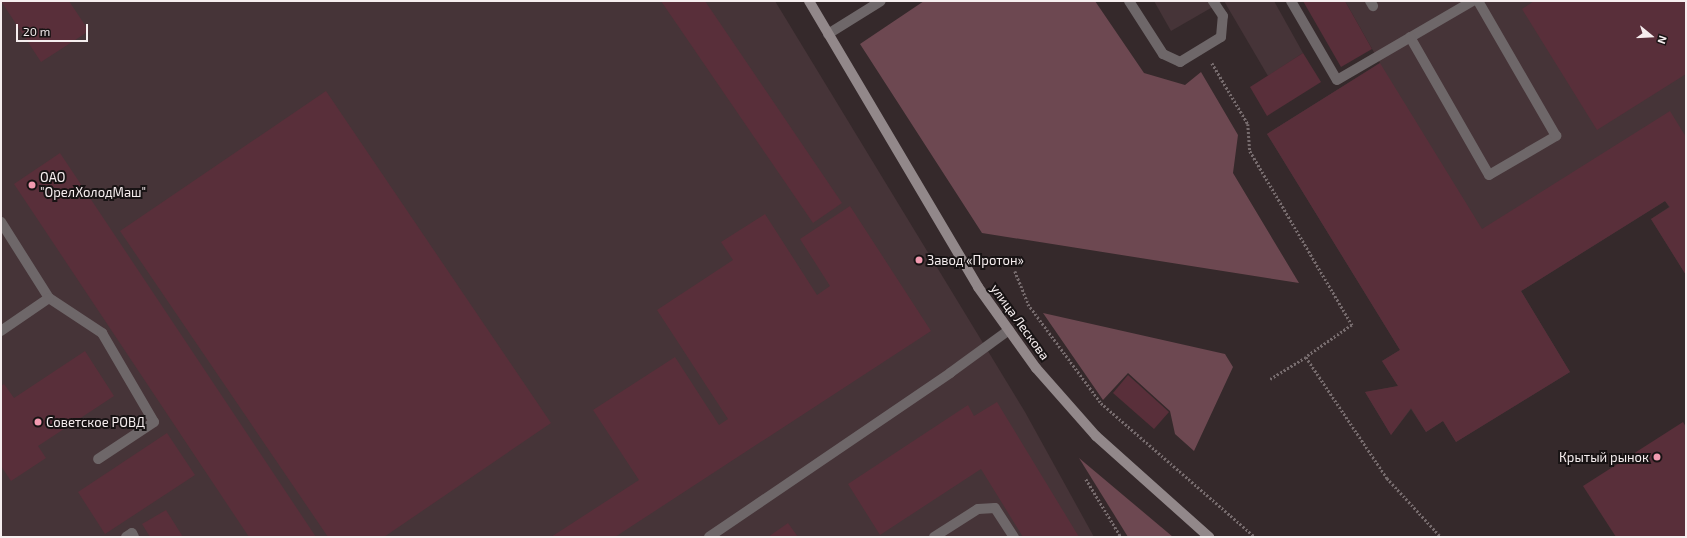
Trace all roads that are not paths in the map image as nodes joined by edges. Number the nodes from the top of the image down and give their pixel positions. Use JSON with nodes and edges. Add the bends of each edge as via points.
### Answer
{"nodes":[{"id":1,"x":809,"y":1,"type":"edge"},
{"id":2,"x":881,"y":1,"type":"edge"},
{"id":3,"x":1129,"y":1,"type":"edge"},
{"id":4,"x":1213,"y":1,"type":"edge"},
{"id":5,"x":1291,"y":1,"type":"edge"},
{"id":6,"x":1473,"y":1,"type":"edge"},
{"id":7,"x":1478,"y":1,"type":"edge"},
{"id":8,"x":828,"y":34,"type":"junction"},
{"id":9,"x":1410,"y":37,"type":"junction"},
{"id":10,"x":1,"y":222,"type":"edge"},
{"id":11,"x":49,"y":298,"type":"junction"},
{"id":12,"x":1009,"y":330,"type":"junction"},
{"id":13,"x":1,"y":331,"type":"edge"},
{"id":14,"x":98,"y":459,"type":"dead end"},
{"id":15,"x":126,"y":537,"type":"edge"},
{"id":16,"x":134,"y":537,"type":"edge"},
{"id":17,"x":709,"y":537,"type":"edge"},
{"id":18,"x":934,"y":537,"type":"edge"},
{"id":19,"x":1014,"y":537,"type":"edge"},
{"id":20,"x":1209,"y":537,"type":"edge"}],
"edges":[{"from":1,"to":8,"type":"main road","name":"улица Лескова"},
{"from":2,"to":8,"type":"street"},
{"from":3,"to":4,"type":"street","via":[[1162,54],[1180,62],[1221,37],[1223,16]]},
{"from":5,"to":9,"type":"street","via":[[1337,80]]},
{"from":6,"to":9,"type":"street"},
{"from":7,"to":9,"type":"street","via":[[1556,136],[1489,175]]},
{"from":8,"to":12,"type":"main road","name":"улица Лескова","via":[[978,287]]},
{"from":10,"to":11,"type":"street"},
{"from":11,"to":13,"type":"street"},
{"from":11,"to":14,"type":"street","via":[[102,333],[154,422]]},
{"from":12,"to":17,"type":"street"},
{"from":12,"to":20,"type":"main road","name":"улица Лескова","via":[[1036,368],[1096,436]]},
{"from":15,"to":16,"type":"street","via":[[132,534]]},
{"from":18,"to":19,"type":"street","via":[[978,509],[995,508]]}]}
